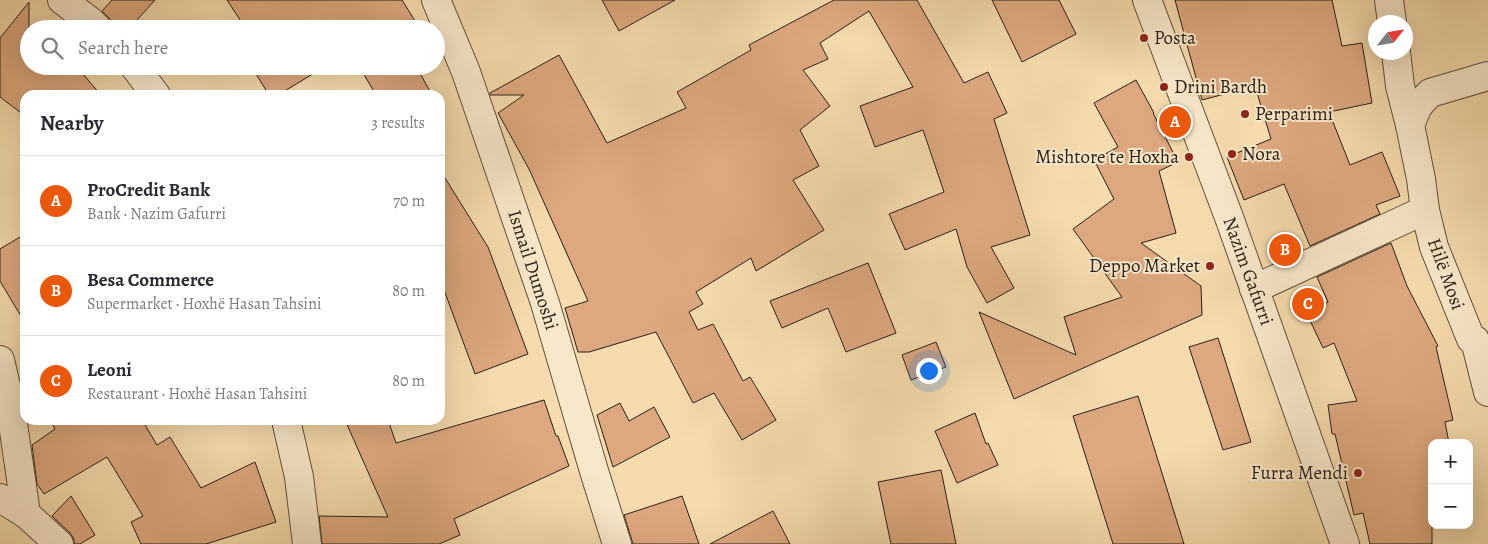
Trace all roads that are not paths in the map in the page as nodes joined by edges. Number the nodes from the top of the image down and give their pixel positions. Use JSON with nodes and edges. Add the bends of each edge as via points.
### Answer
{"nodes":[{"id":1,"x":62,"y":0,"type":"edge"},
{"id":2,"x":436,"y":0,"type":"edge"},
{"id":3,"x":1147,"y":0,"type":"edge"},
{"id":4,"x":1389,"y":0,"type":"edge"},
{"id":5,"x":1391,"y":15,"type":"edge"},
{"id":6,"x":89,"y":20,"type":"edge"},
{"id":7,"x":444,"y":20,"type":"edge"},
{"id":8,"x":445,"y":22,"type":"edge"},
{"id":9,"x":1397,"y":60,"type":"edge"},
{"id":10,"x":141,"y":75,"type":"edge"},
{"id":11,"x":1488,"y":76,"type":"edge"},
{"id":12,"x":152,"y":90,"type":"edge"},
{"id":13,"x":1410,"y":125,"type":"junction"},
{"id":14,"x":1425,"y":210,"type":"junction"},
{"id":15,"x":1254,"y":289,"type":"junction"},
{"id":16,"x":0,"y":360,"type":"edge"},
{"id":17,"x":1488,"y":392,"type":"edge"},
{"id":18,"x":287,"y":425,"type":"edge"},
{"id":19,"x":0,"y":498,"type":"edge"},
{"id":20,"x":26,"y":514,"type":"junction"},
{"id":21,"x":59,"y":544,"type":"edge"},
{"id":22,"x":307,"y":544,"type":"edge"},
{"id":23,"x":618,"y":544,"type":"edge"},
{"id":24,"x":1345,"y":544,"type":"edge"}],
"edges":[{"from":1,"to":6,"type":"street"},
{"from":2,"to":7,"type":"street","name":"Ismail Dumoshi"},
{"from":3,"to":15,"type":"street","name":"Nazim Gafurri"},
{"from":4,"to":5,"type":"street"},
{"from":8,"to":23,"type":"street","name":"Ismail Dumoshi","via":[[466,72],[545,303]]},
{"from":9,"to":13,"type":"street","name":"Hilë Mosi"},
{"from":10,"to":12,"type":"street"},
{"from":11,"to":13,"type":"street","via":[[1430,92],[1418,106]]},
{"from":13,"to":14,"type":"street","name":"Hilë Mosi"},
{"from":14,"to":15,"type":"street"},
{"from":14,"to":17,"type":"street","name":"Hilë Mosi","via":[[1445,278],[1471,339],[1475,340]]},
{"from":15,"to":24,"type":"street","name":"Nazim Gafurri"},
{"from":16,"to":20,"type":"street","via":[[10,402]]},
{"from":18,"to":22,"type":"street","via":[[299,478]]},
{"from":19,"to":20,"type":"street"},
{"from":20,"to":21,"type":"street"}]}
